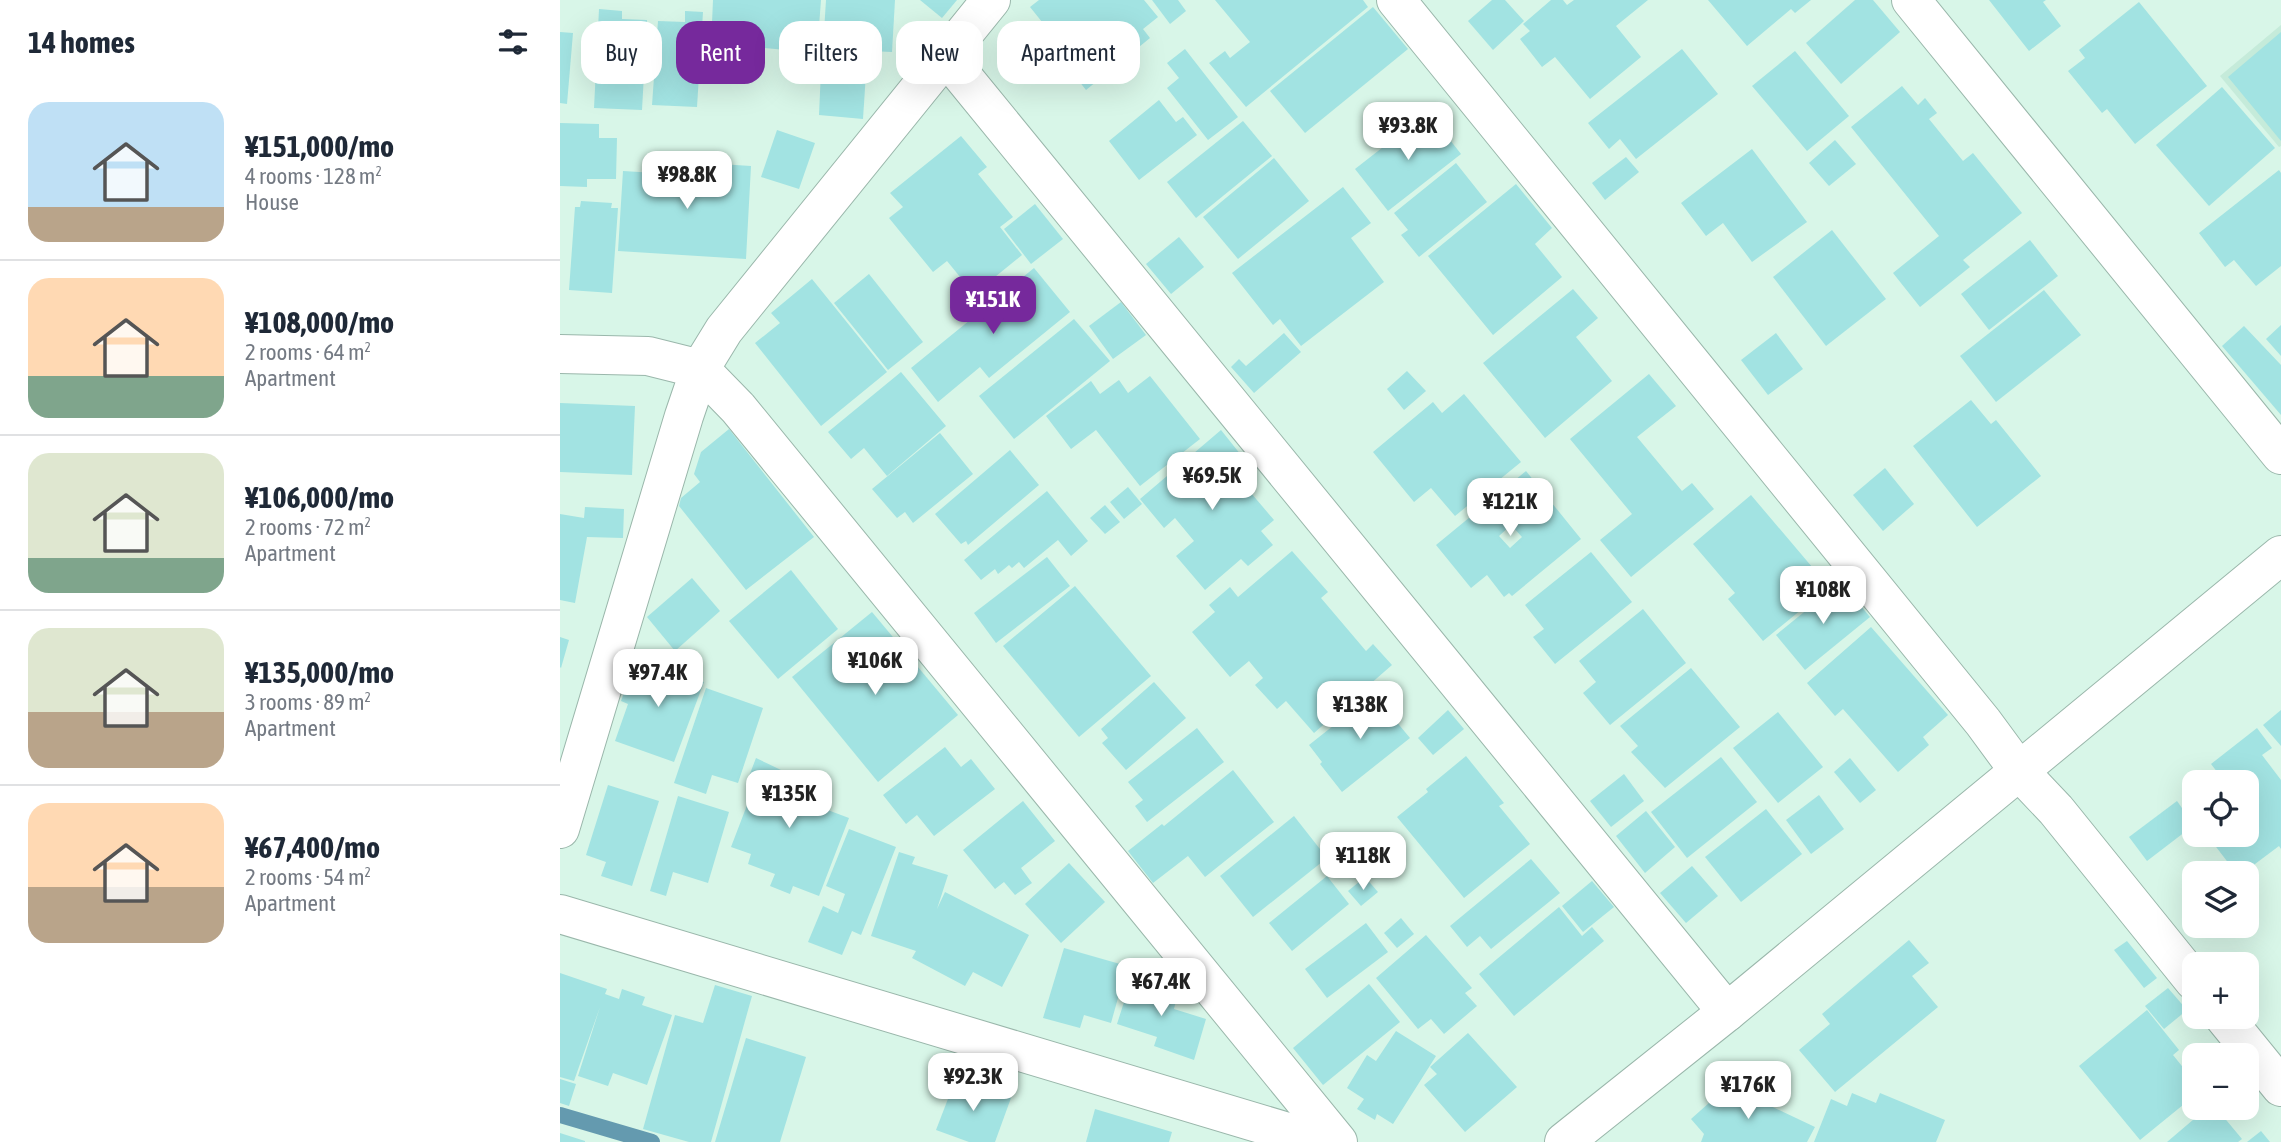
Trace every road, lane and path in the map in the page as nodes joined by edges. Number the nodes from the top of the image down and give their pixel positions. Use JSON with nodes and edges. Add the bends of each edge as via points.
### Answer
{"nodes":[{"id":1,"x":991,"y":0,"type":"edge"},
{"id":2,"x":1396,"y":0,"type":"edge"},
{"id":3,"x":1910,"y":0,"type":"edge"},
{"id":4,"x":974,"y":21,"type":"edge"},
{"id":5,"x":923,"y":84,"type":"edge"},
{"id":6,"x":969,"y":84,"type":"edge"},
{"id":7,"x":560,"y":354,"type":"edge"},
{"id":8,"x":700,"y":369,"type":"junction"},
{"id":9,"x":2281,"y":455,"type":"edge"},
{"id":10,"x":2281,"y":555,"type":"edge"},
{"id":11,"x":2019,"y":771,"type":"junction"},
{"id":12,"x":560,"y":829,"type":"edge"},
{"id":13,"x":560,"y":914,"type":"edge"},
{"id":14,"x":2182,"y":966,"type":"edge"},
{"id":15,"x":1727,"y":1012,"type":"junction"},
{"id":16,"x":2234,"y":1029,"type":"edge"},
{"id":17,"x":2281,"y":1087,"type":"edge"},
{"id":18,"x":1321,"y":1142,"type":"edge"},
{"id":19,"x":1338,"y":1142,"type":"edge"},
{"id":20,"x":1564,"y":1142,"type":"edge"}],
"edges":[{"from":1,"to":4,"type":"street"},
{"from":2,"to":11,"type":"street"},
{"from":3,"to":9,"type":"street"},
{"from":5,"to":8,"type":"street","via":[[724,330]]},
{"from":6,"to":15,"type":"street"},
{"from":7,"to":8,"type":"street","via":[[648,356]]},
{"from":8,"to":12,"type":"street"},
{"from":8,"to":19,"type":"street","via":[[738,408]]},
{"from":10,"to":11,"type":"street"},
{"from":11,"to":14,"type":"street"},
{"from":11,"to":15,"type":"street"},
{"from":13,"to":18,"type":"street"},
{"from":15,"to":20,"type":"street"},
{"from":16,"to":17,"type":"street"}]}
